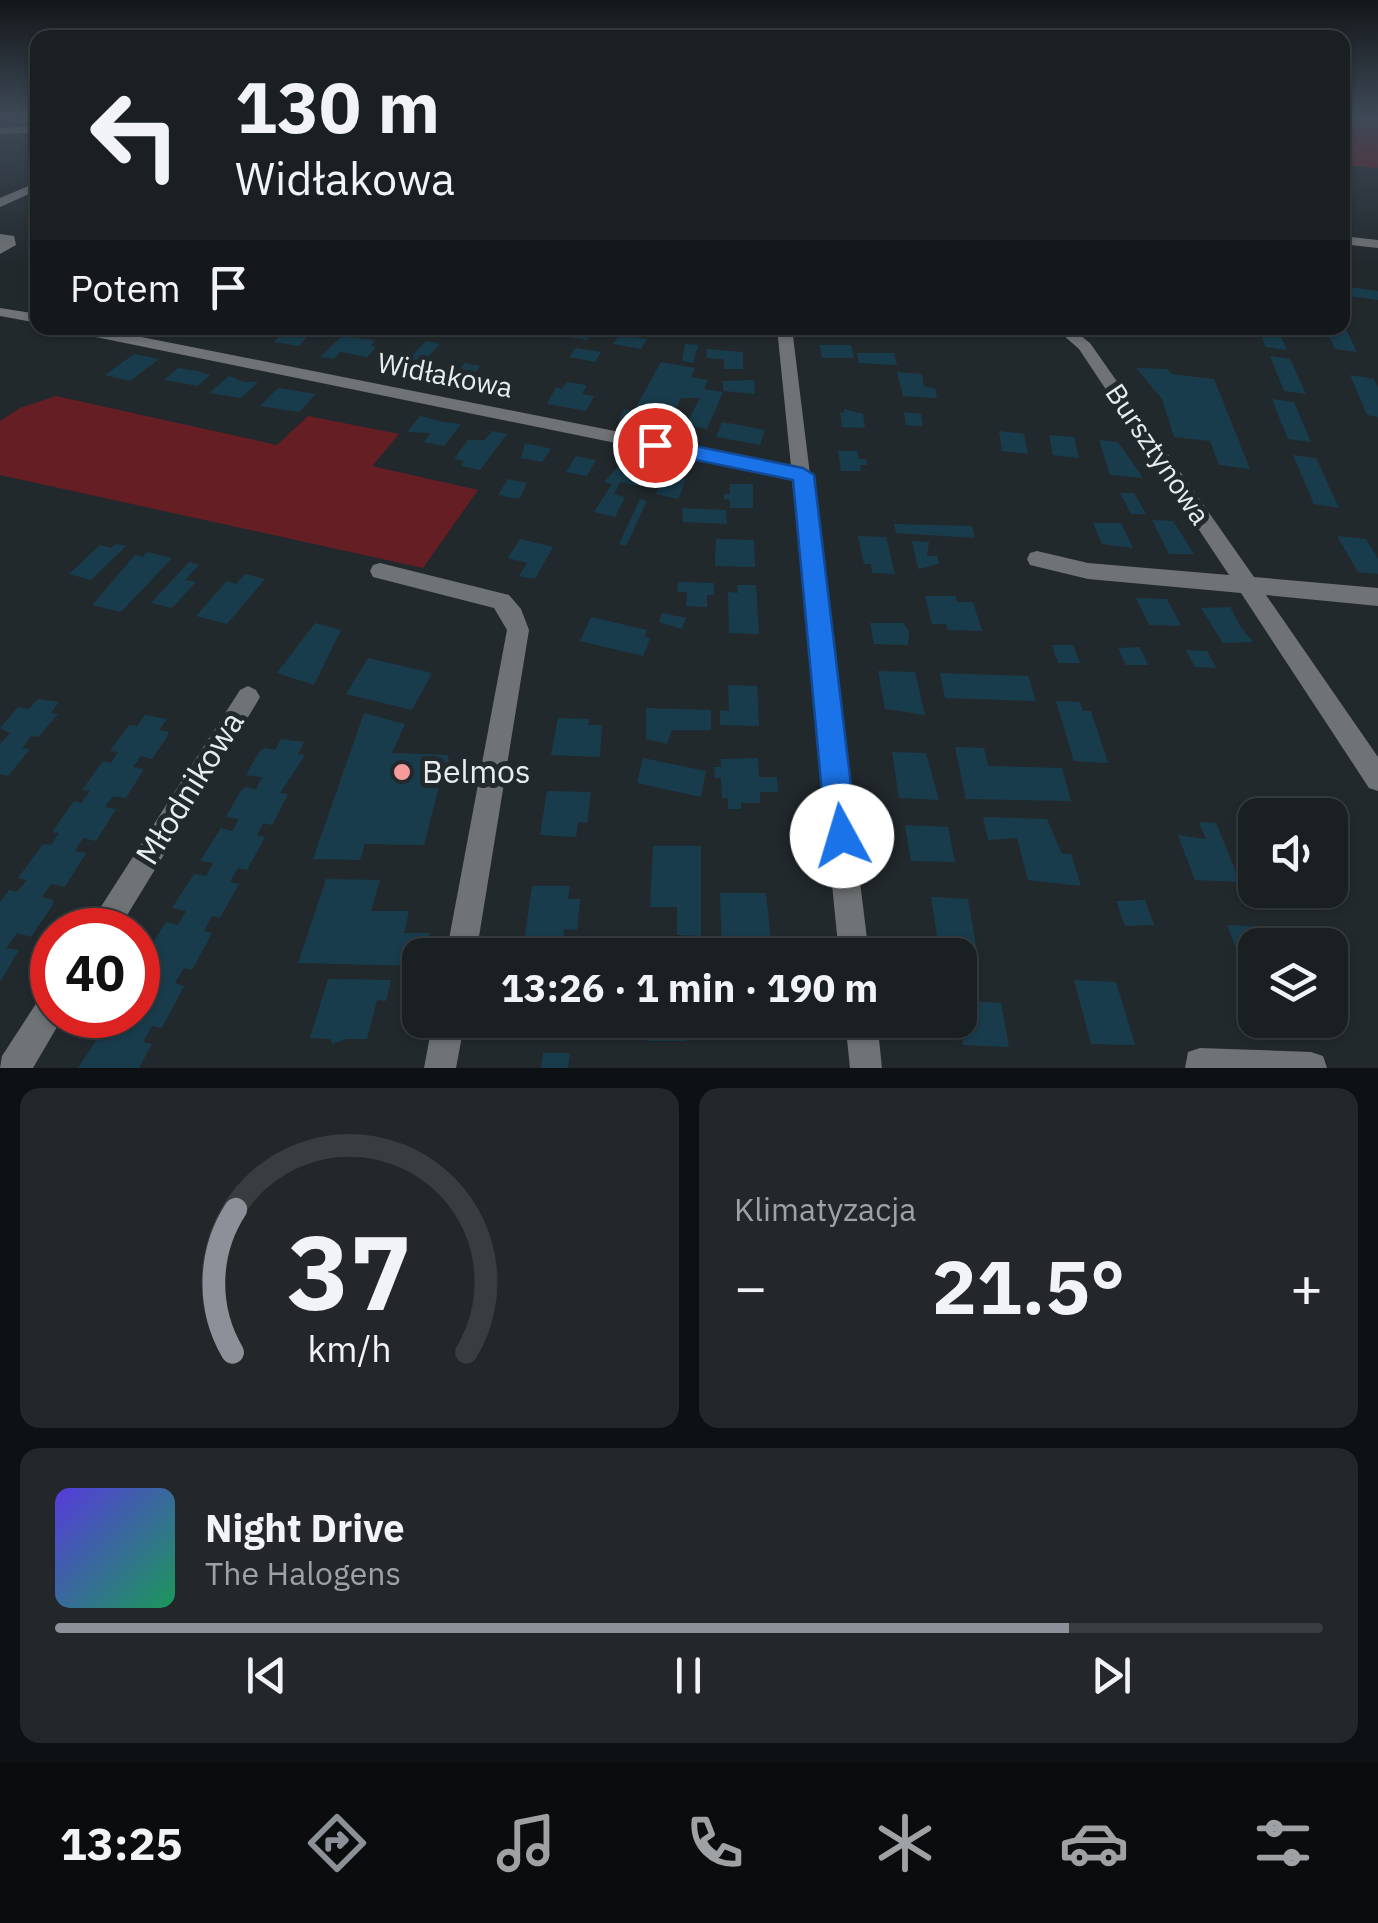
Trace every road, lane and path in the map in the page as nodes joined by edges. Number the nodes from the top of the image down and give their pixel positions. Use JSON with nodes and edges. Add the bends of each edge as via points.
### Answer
{"nodes":[{"id":1,"x":30,"y":189,"type":"edge"},
{"id":2,"x":0,"y":203,"type":"edge"},
{"id":3,"x":0,"y":238,"type":"edge"},
{"id":4,"x":1350,"y":241,"type":"edge"},
{"id":5,"x":1378,"y":244,"type":"edge"},
{"id":6,"x":0,"y":250,"type":"edge"},
{"id":7,"x":0,"y":312,"type":"edge"},
{"id":8,"x":30,"y":318,"type":"edge"},
{"id":9,"x":111,"y":335,"type":"edge"},
{"id":10,"x":786,"y":335,"type":"edge"},
{"id":11,"x":1071,"y":335,"type":"edge"},
{"id":12,"x":803,"y":475,"type":"junction"},
{"id":13,"x":1036,"y":559,"type":"dead end"},
{"id":14,"x":380,"y":571,"type":"dead end"},
{"id":15,"x":1248,"y":584,"type":"junction"},
{"id":16,"x":1378,"y":597,"type":"edge"},
{"id":17,"x":248,"y":698,"type":"dead end"},
{"id":18,"x":1378,"y":780,"type":"edge"},
{"id":19,"x":115,"y":908,"type":"edge"},
{"id":20,"x":464,"y":938,"type":"edge"},
{"id":21,"x":852,"y":938,"type":"edge"},
{"id":22,"x":32,"y":1038,"type":"edge"},
{"id":23,"x":446,"y":1038,"type":"edge"},
{"id":24,"x":863,"y":1038,"type":"edge"},
{"id":25,"x":1200,"y":1064,"type":"dead end"},
{"id":26,"x":14,"y":1068,"type":"edge"},
{"id":27,"x":440,"y":1068,"type":"edge"},
{"id":28,"x":866,"y":1068,"type":"edge"},
{"id":29,"x":1312,"y":1068,"type":"edge"}],
"edges":[{"from":1,"to":2,"type":"street"},
{"from":3,"to":6,"type":"street","via":[[9,239]]},
{"from":4,"to":5,"type":"street"},
{"from":7,"to":8,"type":"street"},
{"from":9,"to":12,"type":"street","name":"Widłakowa"},
{"from":10,"to":12,"type":"street"},
{"from":11,"to":15,"type":"street","name":"Bursztynowa","via":[[1085,346]]},
{"from":12,"to":21,"type":"street"},
{"from":13,"to":15,"type":"street","via":[[1088,571]]},
{"from":14,"to":20,"type":"street","via":[[500,601],[518,630]]},
{"from":15,"to":16,"type":"street"},
{"from":15,"to":18,"type":"street","name":"Bursztynowa"},
{"from":17,"to":19,"type":"street","name":"Młodnikowa"},
{"from":22,"to":26,"type":"street"},
{"from":23,"to":27,"type":"street"},
{"from":24,"to":28,"type":"street"},
{"from":25,"to":29,"type":"street"}]}
